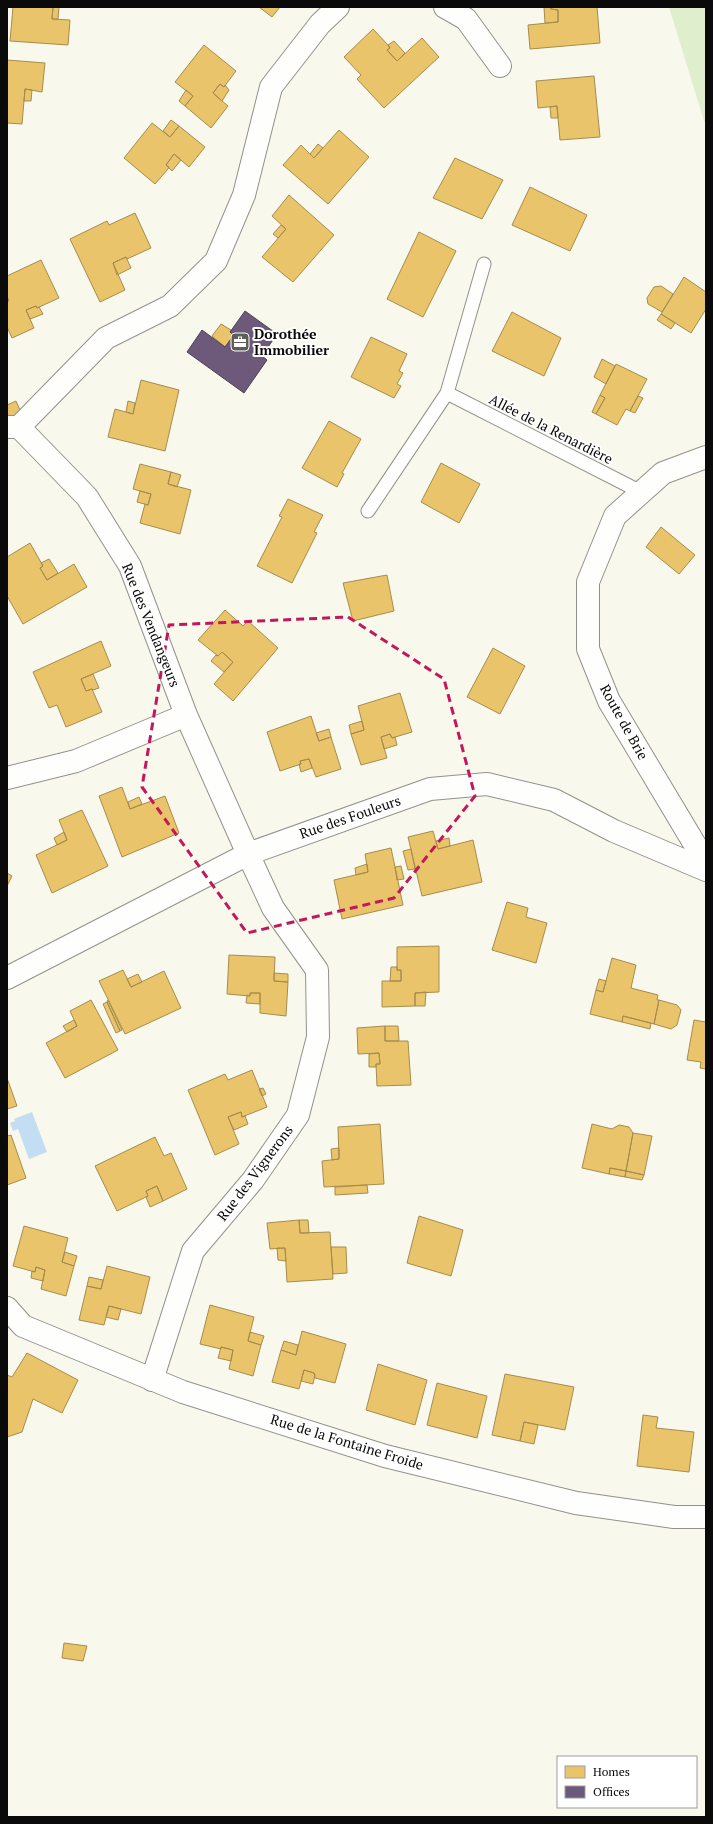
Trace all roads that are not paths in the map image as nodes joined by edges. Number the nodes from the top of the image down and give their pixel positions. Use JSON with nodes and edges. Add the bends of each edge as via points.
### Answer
{"nodes":[{"id":1,"x":338,"y":7,"type":"edge"},
{"id":2,"x":445,"y":7,"type":"edge"},
{"id":3,"x":500,"y":66,"type":"dead end"},
{"id":4,"x":484,"y":264,"type":"dead end"},
{"id":5,"x":447,"y":393,"type":"junction"},
{"id":6,"x":13,"y":427,"type":"edge"},
{"id":7,"x":706,"y":457,"type":"edge"},
{"id":8,"x":641,"y":492,"type":"junction"},
{"id":9,"x":368,"y":511,"type":"dead end"},
{"id":10,"x":186,"y":715,"type":"junction"},
{"id":11,"x":7,"y":778,"type":"edge"},
{"id":12,"x":248,"y":854,"type":"junction"},
{"id":13,"x":706,"y":863,"type":"edge"},
{"id":14,"x":706,"y":870,"type":"edge"},
{"id":15,"x":7,"y":978,"type":"edge"},
{"id":16,"x":7,"y":1308,"type":"edge"},
{"id":17,"x":152,"y":1380,"type":"junction"},
{"id":18,"x":706,"y":1517,"type":"edge"}],
"edges":[{"from":1,"to":6,"type":"street","name":"Rue des Vendangeurs","via":[[320,24],[271,87],[244,195],[216,261],[170,306],[106,338]]},
{"from":2,"to":3,"type":"street","via":[[466,19]]},
{"from":4,"to":5,"type":"lane"},
{"from":5,"to":8,"type":"lane","name":"Allée de la Renardière"},
{"from":5,"to":9,"type":"lane"},
{"from":6,"to":10,"type":"street","name":"Rue des Vendangeurs","via":[[87,497],[130,566]]},
{"from":7,"to":8,"type":"street","name":"Route de Brie","via":[[663,473]]},
{"from":8,"to":13,"type":"street","name":"Route de Brie","via":[[615,516],[588,582],[588,649],[610,701]]},
{"from":10,"to":11,"type":"street","via":[[76,761]]},
{"from":10,"to":12,"type":"street","name":"Rue des Vendangeurs"},
{"from":12,"to":14,"type":"street","name":"Rue des Fouleurs","via":[[430,789],[486,784],[554,800],[614,831]]},
{"from":12,"to":15,"type":"street","name":"Rue des Fouleurs"},
{"from":12,"to":17,"type":"street","name":"Rue des Vignerons","via":[[273,908],[316,970],[318,1037],[298,1115],[253,1180],[193,1251]]},
{"from":16,"to":17,"type":"street","name":"Rue de la Fontaine Froide","via":[[23,1326]]},
{"from":17,"to":18,"type":"street","name":"Rue de la Fontaine Froide","via":[[385,1456],[545,1496],[674,1517]]}]}
